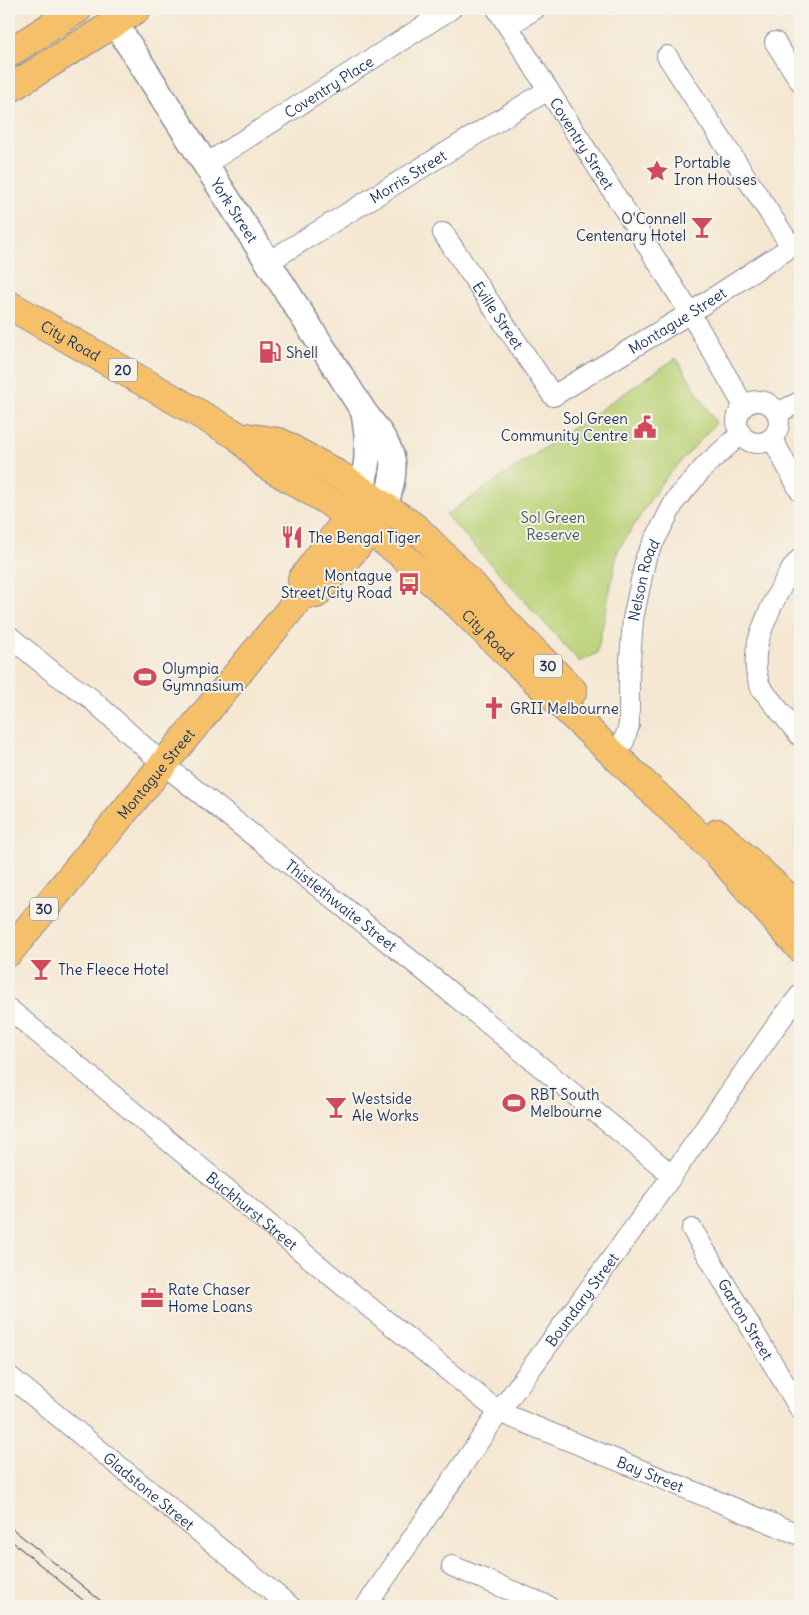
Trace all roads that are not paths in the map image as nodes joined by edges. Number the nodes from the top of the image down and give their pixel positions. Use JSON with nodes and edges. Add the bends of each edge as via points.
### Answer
{"nodes":[{"id":1,"x":78,"y":9,"type":"edge"},
{"id":2,"x":451,"y":9,"type":"edge"},
{"id":3,"x":497,"y":9,"type":"edge"},
{"id":4,"x":535,"y":9,"type":"edge"},
{"id":5,"x":119,"y":13,"type":"edge"},
{"id":6,"x":508,"y":26,"type":"junction"},
{"id":7,"x":774,"y":42,"type":"dead end"},
{"id":8,"x":9,"y":53,"type":"edge"},
{"id":9,"x":666,"y":56,"type":"dead end"},
{"id":10,"x":800,"y":82,"type":"edge"},
{"id":11,"x":9,"y":90,"type":"edge"},
{"id":12,"x":548,"y":90,"type":"junction"},
{"id":13,"x":206,"y":164,"type":"junction"},
{"id":14,"x":443,"y":233,"type":"dead end"},
{"id":15,"x":796,"y":244,"type":"edge"},
{"id":16,"x":268,"y":262,"type":"junction"},
{"id":17,"x":9,"y":305,"type":"edge"},
{"id":18,"x":690,"y":313,"type":"junction"},
{"id":19,"x":553,"y":396,"type":"joint"},
{"id":20,"x":800,"y":402,"type":"edge"},
{"id":21,"x":744,"y":406,"type":"junction"},
{"id":22,"x":364,"y":412,"type":"junction"},
{"id":23,"x":777,"y":413,"type":"junction"},
{"id":24,"x":740,"y":434,"type":"junction"},
{"id":25,"x":238,"y":436,"type":"junction"},
{"id":26,"x":772,"y":438,"type":"junction"},
{"id":27,"x":363,"y":490,"type":"junction"},
{"id":28,"x":800,"y":491,"type":"edge"},
{"id":29,"x":385,"y":506,"type":"junction"},
{"id":30,"x":359,"y":524,"type":"junction"},
{"id":31,"x":800,"y":559,"type":"edge"},
{"id":32,"x":9,"y":636,"type":"edge"},
{"id":33,"x":800,"y":736,"type":"edge"},
{"id":34,"x":619,"y":748,"type":"junction"},
{"id":35,"x":163,"y":764,"type":"junction"},
{"id":36,"x":800,"y":908,"type":"edge"},
{"id":37,"x":800,"y":948,"type":"edge"},
{"id":38,"x":9,"y":952,"type":"edge"},
{"id":39,"x":800,"y":995,"type":"edge"},
{"id":40,"x":9,"y":1009,"type":"edge"},
{"id":41,"x":672,"y":1174,"type":"junction"},
{"id":42,"x":692,"y":1229,"type":"dead end"},
{"id":43,"x":9,"y":1376,"type":"edge"},
{"id":44,"x":800,"y":1409,"type":"edge"},
{"id":45,"x":499,"y":1412,"type":"junction"},
{"id":46,"x":800,"y":1535,"type":"edge"},
{"id":47,"x":452,"y":1566,"type":"dead end"},
{"id":48,"x":290,"y":1606,"type":"edge"},
{"id":49,"x":366,"y":1606,"type":"edge"},
{"id":50,"x":548,"y":1606,"type":"edge"}],
"edges":[{"from":1,"to":8,"type":"main road"},
{"from":2,"to":13,"type":"street","name":"Coventry Place"},
{"from":3,"to":6,"type":"street","name":"Coventry Street"},
{"from":4,"to":6,"type":"street"},
{"from":5,"to":11,"type":"main road"},
{"from":5,"to":13,"type":"street","name":"York Street"},
{"from":6,"to":12,"type":"street","name":"Coventry Street"},
{"from":7,"to":10,"type":"street"},
{"from":9,"to":15,"type":"street"},
{"from":12,"to":16,"type":"street","name":"Morris Street"},
{"from":12,"to":18,"type":"street","name":"Coventry Street"},
{"from":13,"to":16,"type":"street","name":"York Street"},
{"from":14,"to":19,"type":"street","name":"Eville Street"},
{"from":15,"to":18,"type":"street","name":"Montague Street"},
{"from":16,"to":22,"type":"street","name":"York Street"},
{"from":17,"to":25,"type":"main road","name":"City Road","number":"20"},
{"from":18,"to":19,"type":"street","name":"Montague Street"},
{"from":18,"to":21,"type":"street","name":"Coventry Street"},
{"from":20,"to":23,"type":"street"},
{"from":21,"to":23,"type":"street","via":[[756,400],[762,401],[769,403]]},
{"from":21,"to":24,"type":"street","via":[[737,416]]},
{"from":22,"to":27,"type":"street","name":"York Street","via":[[367,458]]},
{"from":22,"to":29,"type":"street","name":"York Street","via":[[390,453],[393,465]]},
{"from":23,"to":26,"type":"street","via":[[778,427]]},
{"from":24,"to":26,"type":"street","via":[[759,443]]},
{"from":24,"to":34,"type":"street","name":"Nelson Road","via":[[674,501],[646,557],[632,619],[629,725]]},
{"from":25,"to":27,"type":"main road","name":"City Road","number":"20","via":[[279,442]]},
{"from":25,"to":30,"type":"main road","name":"City Road","number":"20","via":[[266,465],[326,500]]},
{"from":26,"to":28,"type":"street"},
{"from":27,"to":29,"type":"main road","name":"City Road","number":"20"},
{"from":27,"to":30,"type":"main road","name":"Montague Street","number":"30"},
{"from":29,"to":30,"type":"main road","name":"Montague Street"},
{"from":29,"to":34,"type":"main road","name":"City Road","number":"30","via":[[416,528],[444,555]]},
{"from":30,"to":34,"type":"main road","name":"City Road","number":"30","via":[[396,550]]},
{"from":30,"to":35,"type":"main road","name":"Montague Street","number":"30","via":[[316,594],[303,594]]},
{"from":31,"to":33,"type":"street","via":[[766,618],[757,645],[755,666],[760,688]]},
{"from":32,"to":35,"type":"street","name":"Thistlethwaite Street","via":[[89,697]]},
{"from":34,"to":36,"type":"main road","name":"City Road","number":"30"},
{"from":34,"to":37,"type":"main road","name":"City Road","number":"30"},
{"from":35,"to":38,"type":"main road","name":"Montague Street","number":"30"},
{"from":35,"to":41,"type":"street","name":"Thistlethwaite Street","via":[[422,969]]},
{"from":39,"to":41,"type":"street","name":"Boundary Street"},
{"from":40,"to":45,"type":"street","name":"Buckhurst Street"},
{"from":41,"to":45,"type":"street","name":"Boundary Street"},
{"from":42,"to":44,"type":"street","name":"Garton Street"},
{"from":43,"to":48,"type":"street","name":"Gladstone Street"},
{"from":45,"to":46,"type":"street","name":"Bay Street"},
{"from":45,"to":49,"type":"street","name":"Boundary Street"},
{"from":47,"to":50,"type":"street"}]}
